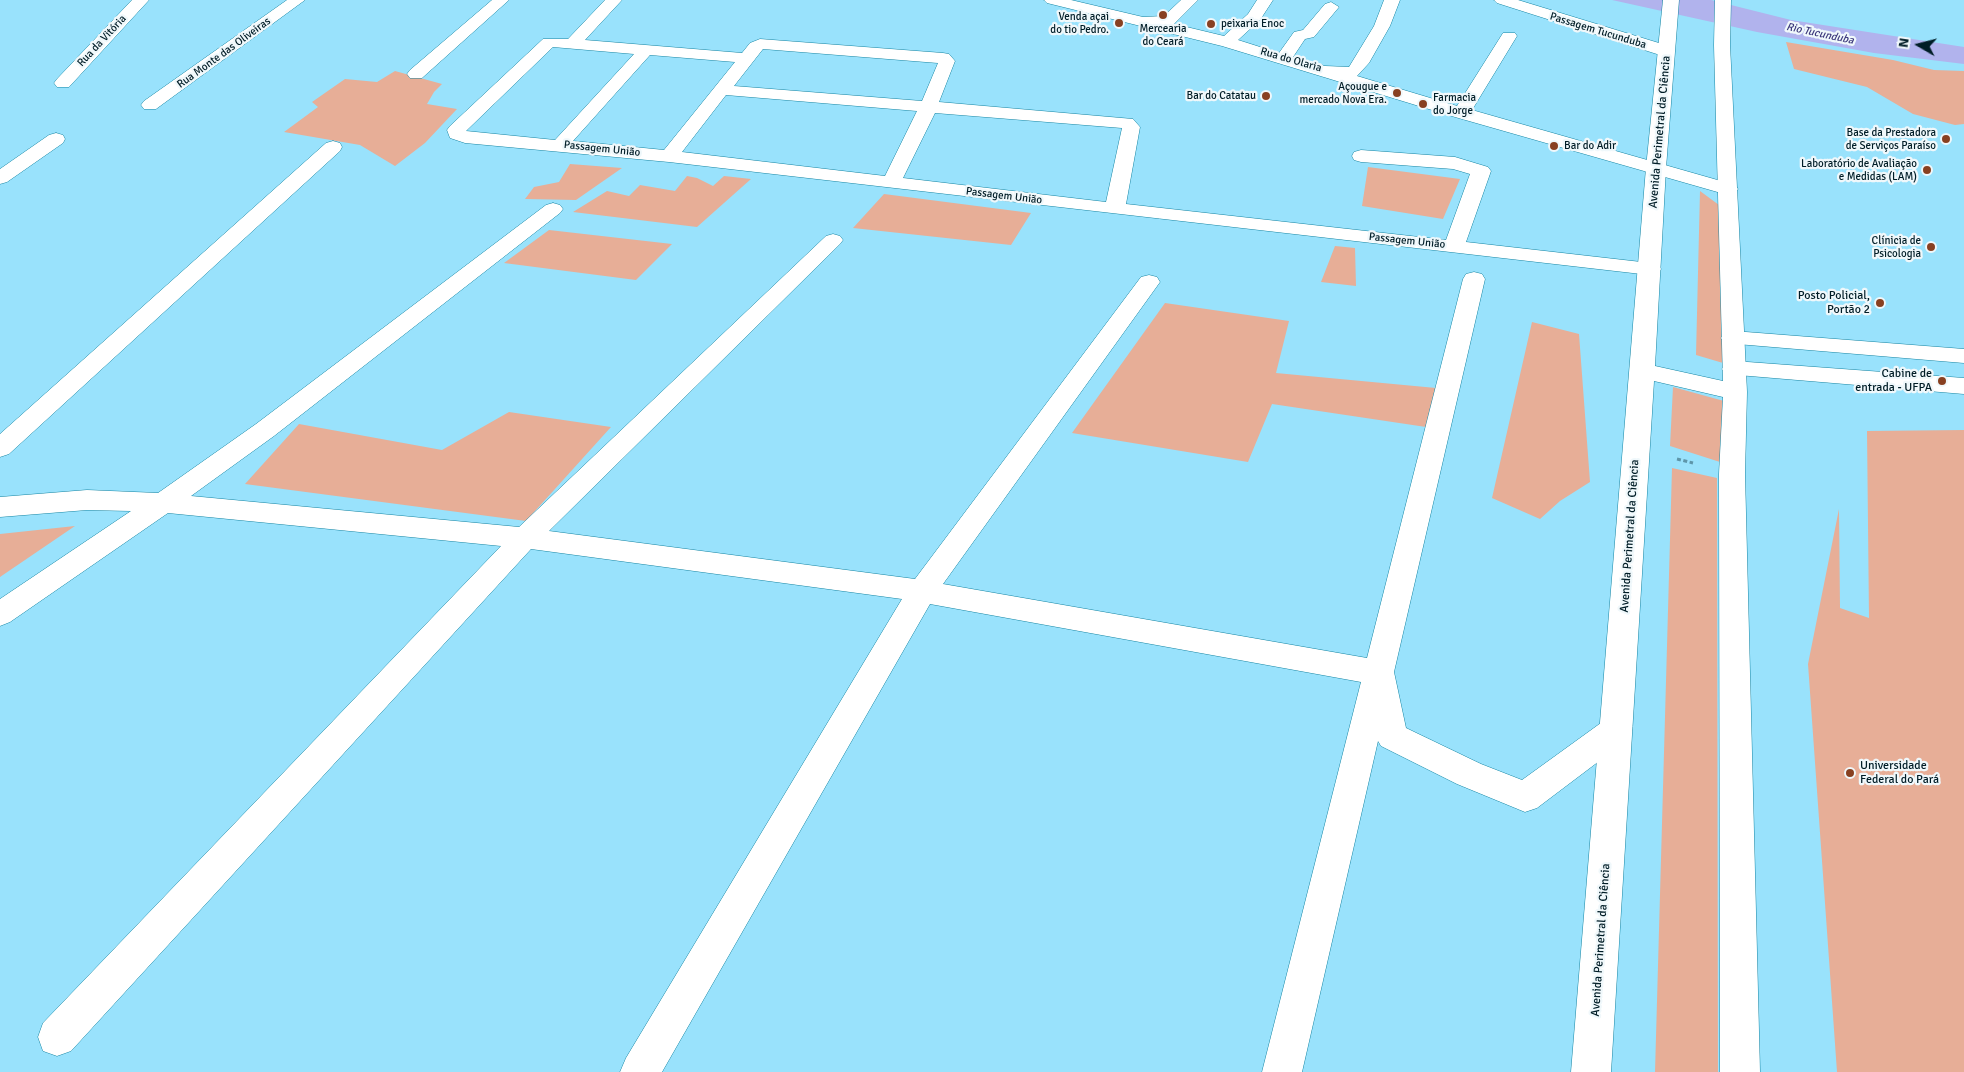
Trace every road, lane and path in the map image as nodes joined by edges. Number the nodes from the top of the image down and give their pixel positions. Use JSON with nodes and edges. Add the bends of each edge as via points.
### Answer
{"nodes":[{"id":1,"x":141,"y":0,"type":"edge"},
{"id":2,"x":297,"y":0,"type":"edge"},
{"id":3,"x":501,"y":0,"type":"edge"},
{"id":4,"x":614,"y":0,"type":"edge"},
{"id":5,"x":1052,"y":0,"type":"edge"},
{"id":6,"x":1190,"y":0,"type":"edge"},
{"id":7,"x":1265,"y":0,"type":"edge"},
{"id":8,"x":1392,"y":0,"type":"edge"},
{"id":9,"x":1502,"y":0,"type":"edge"},
{"id":10,"x":1671,"y":0,"type":"edge"},
{"id":11,"x":1724,"y":0,"type":"edge"},
{"id":12,"x":1331,"y":7,"type":"dead end"},
{"id":13,"x":1142,"y":21,"type":"junction"},
{"id":14,"x":1509,"y":36,"type":"dead end"},
{"id":15,"x":574,"y":42,"type":"junction"},
{"id":16,"x":1228,"y":42,"type":"junction"},
{"id":17,"x":1666,"y":43,"type":"junction"},
{"id":18,"x":647,"y":50,"type":"junction"},
{"id":19,"x":748,"y":58,"type":"junction"},
{"id":20,"x":1284,"y":58,"type":"junction"},
{"id":21,"x":1323,"y":70,"type":"junction"},
{"id":22,"x":416,"y":74,"type":"dead end"},
{"id":23,"x":63,"y":83,"type":"dead end"},
{"id":24,"x":723,"y":90,"type":"junction"},
{"id":25,"x":150,"y":106,"type":"dead end"},
{"id":26,"x":928,"y":106,"type":"junction"},
{"id":27,"x":1461,"y":112,"type":"junction"},
{"id":28,"x":56,"y":139,"type":"dead end"},
{"id":29,"x":560,"y":145,"type":"junction"},
{"id":30,"x":333,"y":148,"type":"dead end"},
{"id":31,"x":670,"y":156,"type":"junction"},
{"id":32,"x":1361,"y":156,"type":"dead end"},
{"id":33,"x":1656,"y":168,"type":"junction"},
{"id":34,"x":0,"y":178,"type":"edge"},
{"id":35,"x":891,"y":183,"type":"junction"},
{"id":36,"x":1728,"y":190,"type":"junction"},
{"id":37,"x":553,"y":209,"type":"dead end"},
{"id":38,"x":1115,"y":209,"type":"junction"},
{"id":39,"x":833,"y":240,"type":"dead end"},
{"id":40,"x":1454,"y":246,"type":"junction"},
{"id":41,"x":1650,"y":269,"type":"junction"},
{"id":42,"x":1474,"y":279,"type":"dead end"},
{"id":43,"x":1150,"y":282,"type":"dead end"},
{"id":44,"x":1733,"y":338,"type":"junction"},
{"id":45,"x":1964,"y":356,"type":"edge"},
{"id":46,"x":1643,"y":371,"type":"junction"},
{"id":47,"x":1734,"y":380,"type":"junction"},
{"id":48,"x":1964,"y":386,"type":"edge"},
{"id":49,"x":0,"y":448,"type":"edge"},
{"id":50,"x":1636,"y":448,"type":"junction"},
{"id":51,"x":1732,"y":474,"type":"junction"},
{"id":52,"x":163,"y":504,"type":"junction"},
{"id":53,"x":0,"y":507,"type":"edge"},
{"id":54,"x":526,"y":538,"type":"junction"},
{"id":55,"x":922,"y":591,"type":"junction"},
{"id":56,"x":0,"y":614,"type":"edge"},
{"id":57,"x":1379,"y":673,"type":"junction"},
{"id":58,"x":1616,"y":730,"type":"junction"},
{"id":59,"x":57,"y":1038,"type":"dead end"},
{"id":60,"x":640,"y":1072,"type":"edge"},
{"id":61,"x":1282,"y":1072,"type":"edge"},
{"id":62,"x":1591,"y":1072,"type":"edge"},
{"id":63,"x":1740,"y":1072,"type":"edge"}],
"edges":[{"from":1,"to":23,"type":"street","name":"Rua da Vitória"},
{"from":2,"to":25,"type":"street","name":"Rua Monte das Oliveiras"},
{"from":3,"to":22,"type":"street"},
{"from":4,"to":15,"type":"street"},
{"from":5,"to":13,"type":"street","name":"Rua do Olaria"},
{"from":6,"to":13,"type":"street","via":[[1168,21]]},
{"from":7,"to":16,"type":"street"},
{"from":8,"to":21,"type":"street","via":[[1382,26],[1353,72]]},
{"from":9,"to":17,"type":"street","name":"Passagem Tucunduba"},
{"from":10,"to":17,"type":"street","name":"Avenida Perimetral da Ciência"},
{"from":11,"to":36,"type":"street","via":[[1722,45]]},
{"from":12,"to":20,"type":"street","via":[[1308,34],[1300,35]]},
{"from":13,"to":16,"type":"street","name":"Rua do Olaria"},
{"from":14,"to":27,"type":"street"},
{"from":15,"to":18,"type":"street"},
{"from":15,"to":29,"type":"street","name":"Passagem União","via":[[544,44],[456,130],[457,134],[465,137]]},
{"from":16,"to":20,"type":"street","name":"Rua do Olaria"},
{"from":17,"to":33,"type":"street","name":"Avenida Perimetral da Ciência"},
{"from":18,"to":19,"type":"street"},
{"from":18,"to":29,"type":"street"},
{"from":19,"to":24,"type":"street"},
{"from":19,"to":26,"type":"street","via":[[756,46],[767,43],[943,58],[947,61]]},
{"from":20,"to":21,"type":"street","name":"Rua do Olaria"},
{"from":21,"to":27,"type":"street","name":"Rua do Olaria"},
{"from":24,"to":26,"type":"street"},
{"from":24,"to":31,"type":"street"},
{"from":26,"to":35,"type":"street"},
{"from":26,"to":38,"type":"street","via":[[1127,123],[1131,127]]},
{"from":27,"to":33,"type":"street","name":"Rua do Olaria"},
{"from":28,"to":34,"type":"street"},
{"from":29,"to":31,"type":"street","name":"Passagem União"},
{"from":30,"to":49,"type":"street"},
{"from":31,"to":35,"type":"street","name":"Passagem União"},
{"from":32,"to":40,"type":"street","via":[[1455,164],[1481,171]]},
{"from":33,"to":36,"type":"street","name":"Rua do Olaria"},
{"from":33,"to":41,"type":"street","name":"Avenida Perimetral da Ciência"},
{"from":35,"to":38,"type":"street","name":"Passagem União"},
{"from":36,"to":44,"type":"street"},
{"from":37,"to":52,"type":"street","via":[[265,430]]},
{"from":38,"to":40,"type":"street","name":"Passagem União"},
{"from":39,"to":54,"type":"street"},
{"from":40,"to":41,"type":"street","name":"Passagem União"},
{"from":41,"to":46,"type":"street","name":"Avenida Perimetral da Ciência"},
{"from":42,"to":57,"type":"street"},
{"from":43,"to":55,"type":"street"},
{"from":44,"to":45,"type":"street"},
{"from":44,"to":47,"type":"street"},
{"from":46,"to":47,"type":"street"},
{"from":46,"to":50,"type":"street","name":"Avenida Perimetral da Ciência"},
{"from":47,"to":48,"type":"street"},
{"from":47,"to":51,"type":"street"},
{"from":50,"to":51,"type":"path"},
{"from":50,"to":58,"type":"street","name":"Avenida Perimetral da Ciência"},
{"from":51,"to":63,"type":"street"},
{"from":52,"to":53,"type":"street","via":[[87,500]]},
{"from":52,"to":54,"type":"street"},
{"from":52,"to":56,"type":"street"},
{"from":54,"to":55,"type":"street"},
{"from":54,"to":59,"type":"street"},
{"from":55,"to":57,"type":"street"},
{"from":55,"to":60,"type":"street"},
{"from":57,"to":58,"type":"street","via":[[1392,736],[1525,797]]},
{"from":57,"to":61,"type":"street"},
{"from":58,"to":62,"type":"street","name":"Avenida Perimetral da Ciência"}]}
